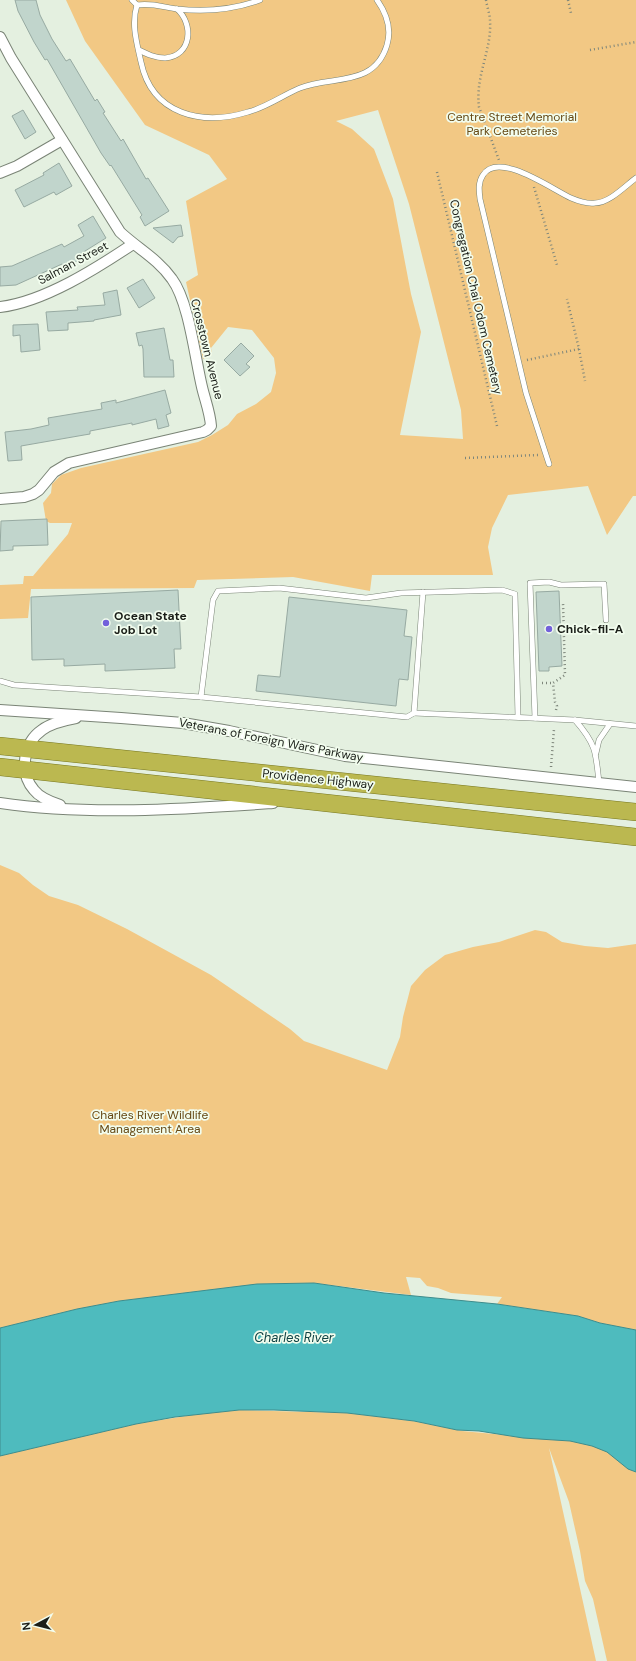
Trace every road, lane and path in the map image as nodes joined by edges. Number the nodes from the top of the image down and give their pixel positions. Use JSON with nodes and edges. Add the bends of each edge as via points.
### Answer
{"nodes":[{"id":1,"x":132,"y":0,"type":"edge"},
{"id":2,"x":260,"y":0,"type":"edge"},
{"id":3,"x":377,"y":0,"type":"edge"},
{"id":4,"x":486,"y":0,"type":"edge"},
{"id":5,"x":568,"y":0,"type":"edge"},
{"id":6,"x":137,"y":5,"type":"junction"},
{"id":7,"x":177,"y":9,"type":"junction"},
{"id":8,"x":571,"y":13,"type":"dead end"},
{"id":9,"x":0,"y":37,"type":"edge"},
{"id":10,"x":636,"y":42,"type":"edge"},
{"id":11,"x":139,"y":50,"type":"junction"},
{"id":12,"x":590,"y":50,"type":"dead end"},
{"id":13,"x":62,"y":140,"type":"junction"},
{"id":14,"x":496,"y":152,"type":"dead end"},
{"id":15,"x":437,"y":172,"type":"dead end"},
{"id":16,"x":0,"y":174,"type":"edge"},
{"id":17,"x":532,"y":176,"type":"junction"},
{"id":18,"x":636,"y":178,"type":"edge"},
{"id":19,"x":133,"y":244,"type":"junction"},
{"id":20,"x":557,"y":265,"type":"dead end"},
{"id":21,"x":568,"y":299,"type":"dead end"},
{"id":22,"x":0,"y":307,"type":"edge"},
{"id":23,"x":579,"y":349,"type":"junction"},
{"id":24,"x":519,"y":361,"type":"junction"},
{"id":25,"x":585,"y":381,"type":"dead end"},
{"id":26,"x":498,"y":426,"type":"dead end"},
{"id":27,"x":546,"y":455,"type":"junction"},
{"id":28,"x":465,"y":458,"type":"dead end"},
{"id":29,"x":549,"y":464,"type":"dead end"},
{"id":30,"x":0,"y":499,"type":"edge"},
{"id":31,"x":423,"y":592,"type":"junction"},
{"id":32,"x":563,"y":602,"type":"dead end"},
{"id":33,"x":606,"y":620,"type":"dead end"},
{"id":34,"x":0,"y":681,"type":"edge"},
{"id":35,"x":553,"y":683,"type":"junction"},
{"id":36,"x":539,"y":684,"type":"dead end"},
{"id":37,"x":201,"y":696,"type":"junction"},
{"id":38,"x":0,"y":710,"type":"edge"},
{"id":39,"x":556,"y":710,"type":"dead end"},
{"id":40,"x":414,"y":712,"type":"junction"},
{"id":41,"x":90,"y":716,"type":"junction"},
{"id":42,"x":518,"y":718,"type":"junction"},
{"id":43,"x":535,"y":718,"type":"junction"},
{"id":44,"x":575,"y":720,"type":"junction"},
{"id":45,"x":610,"y":724,"type":"junction"},
{"id":46,"x":636,"y":726,"type":"edge"},
{"id":47,"x":554,"y":728,"type":"dead end"},
{"id":48,"x":0,"y":746,"type":"edge"},
{"id":49,"x":27,"y":749,"type":"junction"},
{"id":50,"x":596,"y":753,"type":"junction"},
{"id":51,"x":0,"y":767,"type":"edge"},
{"id":52,"x":550,"y":768,"type":"dead end"},
{"id":53,"x":25,"y":770,"type":"junction"},
{"id":54,"x":599,"y":783,"type":"junction"},
{"id":55,"x":636,"y":787,"type":"edge"},
{"id":56,"x":307,"y":801,"type":"junction"},
{"id":57,"x":0,"y":803,"type":"edge"},
{"id":58,"x":72,"y":809,"type":"junction"},
{"id":59,"x":636,"y":812,"type":"edge"},
{"id":60,"x":636,"y":837,"type":"edge"}],
"edges":[{"from":1,"to":6,"type":"lane"},
{"from":2,"to":7,"type":"lane","via":[[232,8]]},
{"from":3,"to":11,"type":"lane","via":[[386,15],[390,33],[385,51],[376,65],[361,75],[306,86],[255,110],[226,117],[190,116],[162,102],[146,79]]},
{"from":4,"to":14,"type":"path","via":[[490,21],[489,33],[478,92],[479,107]]},
{"from":5,"to":8,"type":"path"},
{"from":6,"to":7,"type":"lane","via":[[150,4]]},
{"from":6,"to":11,"type":"lane","via":[[134,19]]},
{"from":7,"to":11,"type":"lane","via":[[187,21],[188,42],[183,49],[166,58],[148,55]]},
{"from":9,"to":13,"type":"street","name":"Crosstown Avenue","via":[[10,58]]},
{"from":10,"to":12,"type":"path"},
{"from":13,"to":16,"type":"street"},
{"from":13,"to":19,"type":"street","name":"Crosstown Avenue","via":[[120,232]]},
{"from":15,"to":26,"type":"path","name":"Congregation Chai Odom Cemetery"},
{"from":17,"to":18,"type":"lane","via":[[571,198],[595,203],[607,199]]},
{"from":17,"to":20,"type":"path"},
{"from":17,"to":24,"type":"lane","via":[[502,167],[486,171],[481,177],[480,184],[480,199]]},
{"from":19,"to":22,"type":"street","name":"Salman Street","via":[[99,267],[67,284],[40,296]]},
{"from":19,"to":30,"type":"street","name":"Crosstown Avenue","via":[[163,268],[173,280],[179,294],[187,315],[211,426],[202,432],[69,463],[54,472],[40,490],[33,494],[24,498]]},
{"from":21,"to":23,"type":"path"},
{"from":23,"to":24,"type":"path"},
{"from":23,"to":25,"type":"path"},
{"from":24,"to":27,"type":"lane","via":[[526,393]]},
{"from":27,"to":28,"type":"path"},
{"from":27,"to":29,"type":"lane"},
{"from":31,"to":37,"type":"lane","via":[[366,598],[279,588],[218,591],[213,600]]},
{"from":31,"to":40,"type":"lane"},
{"from":31,"to":42,"type":"lane","via":[[502,590],[515,594]]},
{"from":32,"to":35,"type":"path","via":[[565,675]]},
{"from":33,"to":43,"type":"lane","via":[[604,584],[530,583]]},
{"from":34,"to":37,"type":"lane","via":[[14,685]]},
{"from":35,"to":36,"type":"path"},
{"from":35,"to":39,"type":"path"},
{"from":37,"to":40,"type":"lane","via":[[407,717]]},
{"from":38,"to":41,"type":"street","name":"Veterans of Foreign Wars Parkway"},
{"from":40,"to":42,"type":"lane"},
{"from":41,"to":49,"type":"street","via":[[50,725],[32,739]]},
{"from":41,"to":54,"type":"street","name":"Veterans of Foreign Wars Parkway","via":[[183,723],[345,756]]},
{"from":42,"to":43,"type":"lane"},
{"from":43,"to":44,"type":"lane"},
{"from":44,"to":45,"type":"lane"},
{"from":44,"to":50,"type":"lane","via":[[588,736]]},
{"from":45,"to":46,"type":"lane"},
{"from":45,"to":50,"type":"lane","via":[[599,740]]},
{"from":47,"to":52,"type":"path"},
{"from":48,"to":49,"type":"highway","name":"Providence Highway"},
{"from":49,"to":53,"type":"street"},
{"from":49,"to":59,"type":"highway","name":"Providence Highway"},
{"from":50,"to":54,"type":"lane"},
{"from":51,"to":53,"type":"highway"},
{"from":53,"to":56,"type":"highway","name":"Providence Highway"},
{"from":53,"to":58,"type":"street","via":[[34,791],[42,798]]},
{"from":54,"to":55,"type":"street","name":"Veterans of Foreign Wars Parkway"},
{"from":56,"to":58,"type":"street","via":[[211,808]]},
{"from":56,"to":60,"type":"highway","name":"Providence Highway"},
{"from":57,"to":58,"type":"street"}]}
